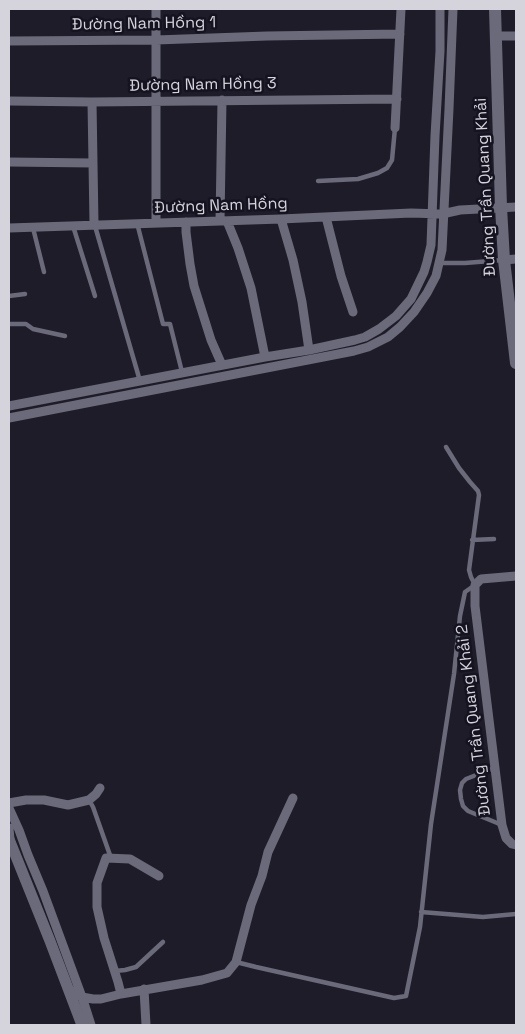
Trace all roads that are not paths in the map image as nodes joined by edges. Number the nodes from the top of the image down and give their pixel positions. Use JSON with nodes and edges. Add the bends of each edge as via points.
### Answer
{"nodes":[{"id":1,"x":156,"y":9,"type":"edge"},
{"id":2,"x":401,"y":9,"type":"edge"},
{"id":3,"x":440,"y":9,"type":"edge"},
{"id":4,"x":453,"y":9,"type":"edge"},
{"id":5,"x":495,"y":9,"type":"edge"},
{"id":6,"x":400,"y":34,"type":"junction"},
{"id":7,"x":497,"y":36,"type":"junction"},
{"id":8,"x":516,"y":36,"type":"edge"},
{"id":9,"x":156,"y":40,"type":"junction"},
{"id":10,"x":9,"y":41,"type":"edge"},
{"id":11,"x":397,"y":98,"type":"junction"},
{"id":12,"x":156,"y":100,"type":"junction"},
{"id":13,"x":222,"y":100,"type":"junction"},
{"id":14,"x":9,"y":101,"type":"edge"},
{"id":15,"x":92,"y":102,"type":"junction"},
{"id":16,"x":395,"y":128,"type":"joint"},
{"id":17,"x":9,"y":162,"type":"edge"},
{"id":18,"x":93,"y":162,"type":"junction"},
{"id":19,"x":318,"y":181,"type":"dead end"},
{"id":20,"x":501,"y":207,"type":"junction"},
{"id":21,"x":516,"y":207,"type":"edge"},
{"id":22,"x":438,"y":214,"type":"junction"},
{"id":23,"x":326,"y":217,"type":"junction"},
{"id":24,"x":281,"y":219,"type":"junction"},
{"id":25,"x":224,"y":221,"type":"junction"},
{"id":26,"x":186,"y":222,"type":"junction"},
{"id":27,"x":156,"y":223,"type":"junction"},
{"id":28,"x":94,"y":224,"type":"junction"},
{"id":29,"x":137,"y":224,"type":"junction"},
{"id":30,"x":73,"y":225,"type":"junction"},
{"id":31,"x":33,"y":227,"type":"junction"},
{"id":32,"x":9,"y":228,"type":"edge"},
{"id":33,"x":510,"y":259,"type":"edge"},
{"id":34,"x":433,"y":263,"type":"junction"},
{"id":35,"x":44,"y":272,"type":"dead end"},
{"id":36,"x":25,"y":294,"type":"dead end"},
{"id":37,"x":9,"y":296,"type":"edge"},
{"id":38,"x":95,"y":296,"type":"dead end"},
{"id":39,"x":353,"y":312,"type":"dead end"},
{"id":40,"x":9,"y":324,"type":"edge"},
{"id":41,"x":65,"y":336,"type":"dead end"},
{"id":42,"x":308,"y":350,"type":"junction"},
{"id":43,"x":265,"y":356,"type":"junction"},
{"id":44,"x":516,"y":363,"type":"edge"},
{"id":45,"x":222,"y":364,"type":"junction"},
{"id":46,"x":182,"y":372,"type":"junction"},
{"id":47,"x":140,"y":381,"type":"junction"},
{"id":48,"x":9,"y":406,"type":"edge"},
{"id":49,"x":9,"y":418,"type":"edge"},
{"id":50,"x":446,"y":447,"type":"dead end"},
{"id":51,"x":494,"y":539,"type":"dead end"},
{"id":52,"x":472,"y":540,"type":"junction"},
{"id":53,"x":516,"y":576,"type":"edge"},
{"id":54,"x":475,"y":585,"type":"junction"},
{"id":55,"x":495,"y":768,"type":"junction"},
{"id":56,"x":100,"y":788,"type":"dead end"},
{"id":57,"x":292,"y":798,"type":"dead end"},
{"id":58,"x":89,"y":800,"type":"junction"},
{"id":59,"x":9,"y":803,"type":"edge"},
{"id":60,"x":9,"y":808,"type":"edge"},
{"id":61,"x":502,"y":825,"type":"junction"},
{"id":62,"x":9,"y":828,"type":"edge"},
{"id":63,"x":9,"y":840,"type":"edge"},
{"id":64,"x":516,"y":845,"type":"edge"},
{"id":65,"x":111,"y":858,"type":"junction"},
{"id":66,"x":159,"y":876,"type":"dead end"},
{"id":67,"x":422,"y":912,"type":"junction"},
{"id":68,"x":516,"y":914,"type":"edge"},
{"id":69,"x":163,"y":942,"type":"dead end"},
{"id":70,"x":236,"y":962,"type":"junction"},
{"id":71,"x":114,"y":971,"type":"junction"},
{"id":72,"x":68,"y":989,"type":"junction"},
{"id":73,"x":144,"y":989,"type":"junction"},
{"id":74,"x":121,"y":994,"type":"junction"},
{"id":75,"x":82,"y":997,"type":"junction"},
{"id":76,"x":89,"y":1025,"type":"edge"},
{"id":77,"x":146,"y":1025,"type":"edge"}],
"edges":[{"from":1,"to":9,"type":"street"},
{"from":2,"to":6,"type":"street"},
{"from":3,"to":22,"type":"street"},
{"from":4,"to":22,"type":"street"},
{"from":5,"to":7,"type":"main road","name":"Đường Trần Quang Khải"},
{"from":6,"to":9,"type":"street","name":"Đường Nam Hồng 1"},
{"from":6,"to":11,"type":"street"},
{"from":7,"to":8,"type":"street"},
{"from":7,"to":20,"type":"main road","name":"Đường Trần Quang Khải"},
{"from":9,"to":10,"type":"street","name":"Đường Nam Hồng 1"},
{"from":9,"to":12,"type":"street"},
{"from":11,"to":13,"type":"street","name":"Đường Nam Hồng 3"},
{"from":11,"to":16,"type":"street"},
{"from":12,"to":13,"type":"street","name":"Đường Nam Hồng 3"},
{"from":12,"to":15,"type":"street","name":"Đường Nam Hồng 3"},
{"from":12,"to":27,"type":"street"},
{"from":13,"to":25,"type":"street"},
{"from":14,"to":15,"type":"street","name":"Đường Nam Hồng 3"},
{"from":15,"to":18,"type":"street"},
{"from":16,"to":19,"type":"lane","via":[[392,160],[387,168],[358,179]]},
{"from":17,"to":18,"type":"street"},
{"from":18,"to":28,"type":"street"},
{"from":20,"to":21,"type":"street","name":"Đường Nam Hồng"},
{"from":20,"to":22,"type":"street","name":"Đường Nam Hồng"},
{"from":20,"to":33,"type":"main road","name":"Đường Trần Quang Khải"},
{"from":22,"to":23,"type":"street","name":"Đường Nam Hồng"},
{"from":22,"to":34,"type":"street","via":[[430,245]]},
{"from":22,"to":34,"type":"street","via":[[442,250]]},
{"from":23,"to":24,"type":"street","name":"Đường Nam Hồng"},
{"from":23,"to":39,"type":"street"},
{"from":24,"to":25,"type":"street","name":"Đường Nam Hồng"},
{"from":24,"to":42,"type":"street","via":[[302,302]]},
{"from":25,"to":26,"type":"street","name":"Đường Nam Hồng"},
{"from":25,"to":43,"type":"street","via":[[238,248],[251,288]]},
{"from":26,"to":27,"type":"street","name":"Đường Nam Hồng"},
{"from":26,"to":45,"type":"street","via":[[194,286]]},
{"from":27,"to":29,"type":"street","name":"Đường Nam Hồng"},
{"from":28,"to":29,"type":"street","name":"Đường Nam Hồng"},
{"from":28,"to":30,"type":"street","name":"Đường Nam Hồng"},
{"from":28,"to":47,"type":"lane"},
{"from":29,"to":46,"type":"lane","via":[[163,324],[170,324]]},
{"from":30,"to":31,"type":"street","name":"Đường Nam Hồng"},
{"from":30,"to":38,"type":"lane"},
{"from":31,"to":32,"type":"street","name":"Đường Nam Hồng"},
{"from":31,"to":35,"type":"lane"},
{"from":33,"to":34,"type":"lane"},
{"from":33,"to":44,"type":"main road","name":"Đường Trần Quang Khải"},
{"from":34,"to":42,"type":"street","via":[[411,299],[379,329],[355,340]]},
{"from":34,"to":49,"type":"street","via":[[436,276],[414,312],[388,337],[368,347]]},
{"from":36,"to":37,"type":"lane"},
{"from":40,"to":41,"type":"lane","via":[[26,324]]},
{"from":42,"to":43,"type":"street"},
{"from":43,"to":45,"type":"street"},
{"from":45,"to":46,"type":"street"},
{"from":46,"to":47,"type":"street"},
{"from":47,"to":48,"type":"street"},
{"from":50,"to":52,"type":"lane","via":[[478,491]]},
{"from":51,"to":52,"type":"lane"},
{"from":52,"to":54,"type":"lane","via":[[469,570]]},
{"from":53,"to":54,"type":"street","via":[[481,579]]},
{"from":54,"to":55,"type":"street","name":"Đường Trần Quang Khải 2"},
{"from":54,"to":67,"type":"lane","via":[[465,592],[460,616]]},
{"from":55,"to":61,"type":"street","name":"Đường Trần Quang Khải 2"},
{"from":55,"to":61,"type":"lane","via":[[462,782],[461,799],[468,811]]},
{"from":56,"to":58,"type":"street"},
{"from":57,"to":70,"type":"street","via":[[268,852]]},
{"from":58,"to":59,"type":"street","via":[[68,805],[44,800]]},
{"from":58,"to":65,"type":"lane"},
{"from":60,"to":75,"type":"street"},
{"from":61,"to":64,"type":"street","name":"Đường Trần Quang Khải 2","via":[[506,838]]},
{"from":62,"to":63,"type":"street"},
{"from":63,"to":72,"type":"street"},
{"from":65,"to":66,"type":"street","via":[[130,859]]},
{"from":65,"to":71,"type":"street","via":[[106,858],[97,883],[97,907]]},
{"from":67,"to":68,"type":"lane","via":[[483,917]]},
{"from":67,"to":70,"type":"lane","via":[[406,996],[394,998]]},
{"from":69,"to":71,"type":"lane","via":[[136,967]]},
{"from":70,"to":73,"type":"street","via":[[227,973]]},
{"from":71,"to":74,"type":"street"},
{"from":72,"to":75,"type":"street"},
{"from":72,"to":76,"type":"street"},
{"from":73,"to":74,"type":"street"},
{"from":73,"to":77,"type":"street"},
{"from":74,"to":75,"type":"street","via":[[101,999]]},
{"from":75,"to":76,"type":"street"}]}
